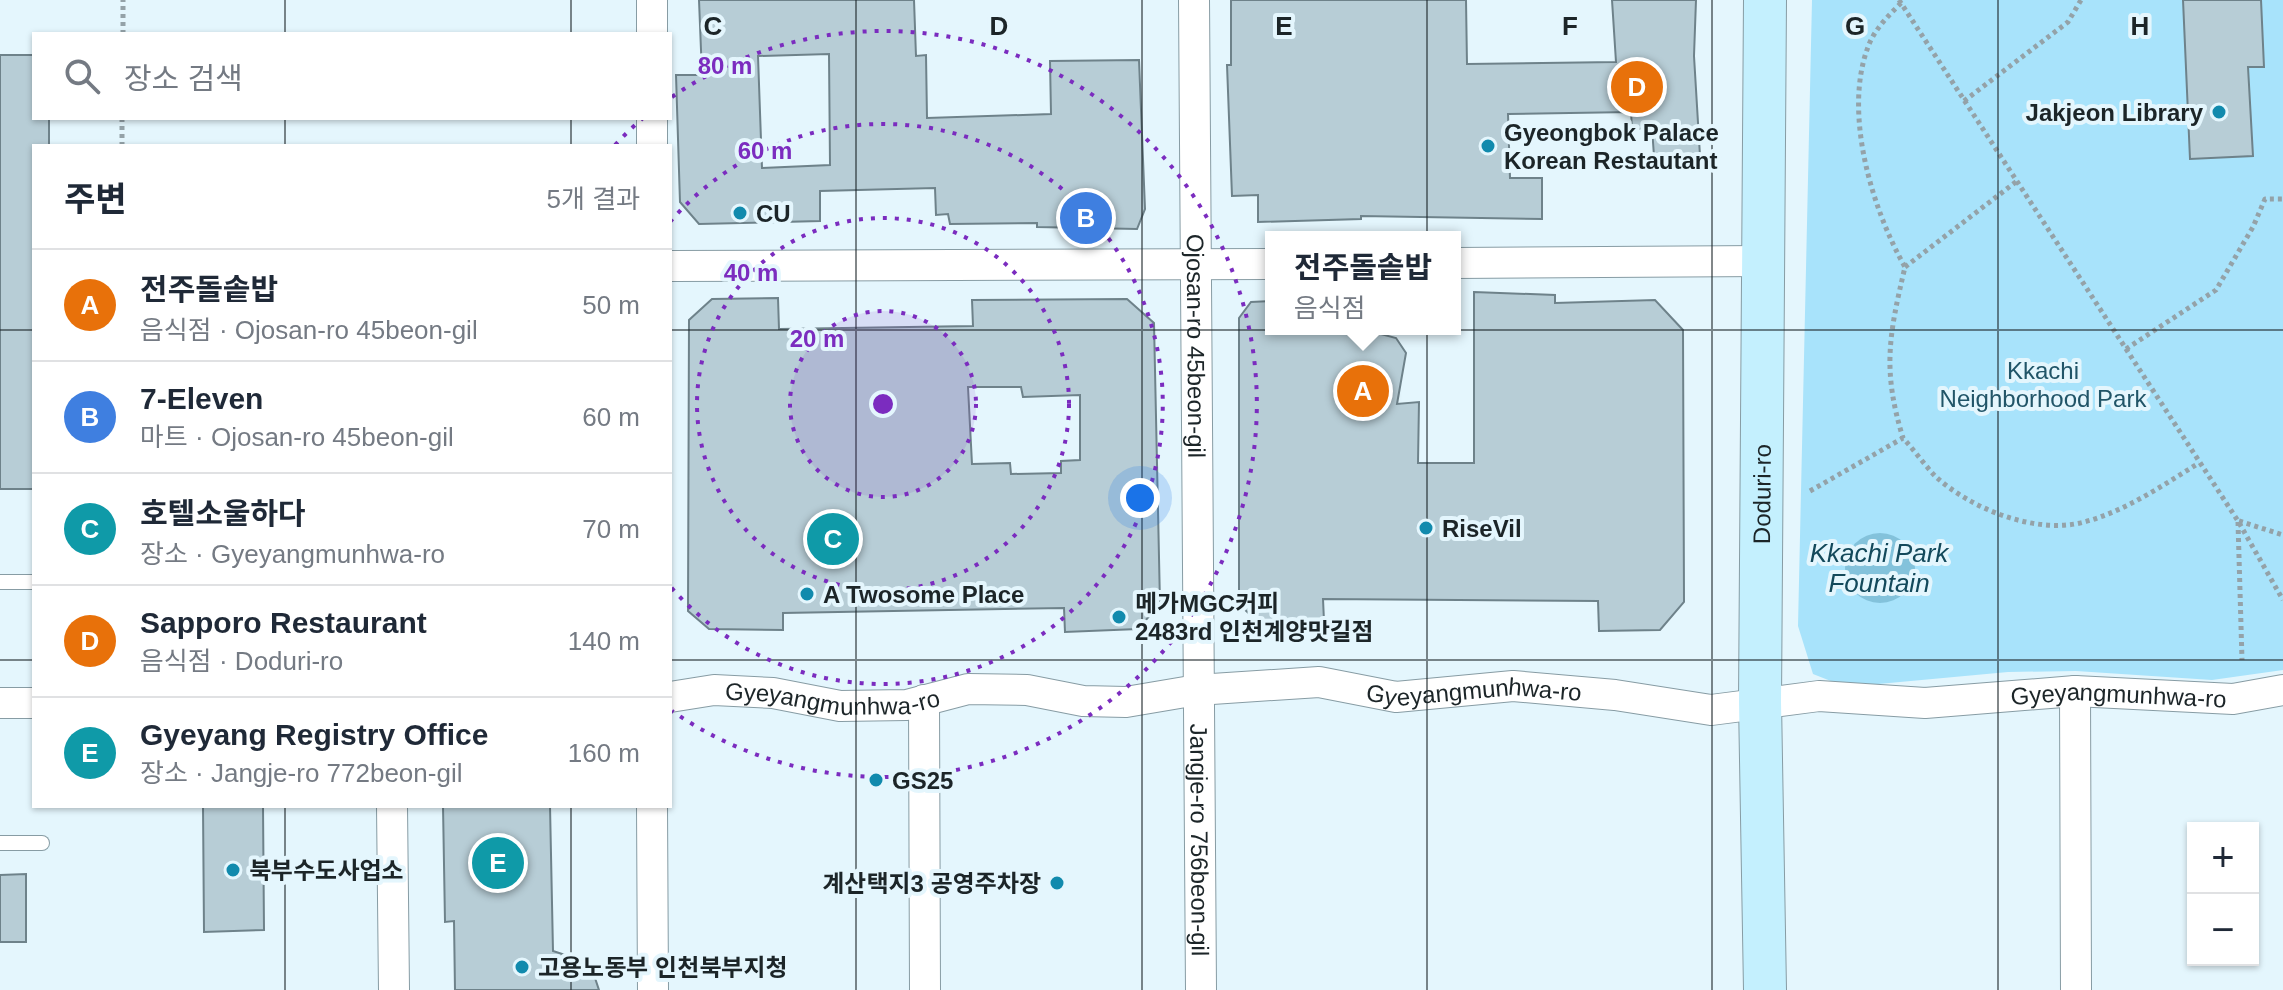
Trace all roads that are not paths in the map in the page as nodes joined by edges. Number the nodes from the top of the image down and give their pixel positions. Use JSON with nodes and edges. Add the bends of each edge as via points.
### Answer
{"nodes":[{"id":1,"x":652,"y":0,"type":"edge"},
{"id":2,"x":1194,"y":0,"type":"edge"},
{"id":3,"x":1765,"y":0,"type":"edge"},
{"id":4,"x":652,"y":32,"type":"edge"},
{"id":5,"x":652,"y":120,"type":"edge"},
{"id":6,"x":652,"y":144,"type":"edge"},
{"id":7,"x":1763,"y":261,"type":"junction"},
{"id":8,"x":1461,"y":263,"type":"edge"},
{"id":9,"x":1195,"y":264,"type":"junction"},
{"id":10,"x":1265,"y":264,"type":"edge"},
{"id":11,"x":672,"y":266,"type":"edge"},
{"id":12,"x":0,"y":582,"type":"edge"},
{"id":13,"x":32,"y":582,"type":"edge"},
{"id":14,"x":1197,"y":690,"type":"junction"},
{"id":15,"x":2283,"y":690,"type":"edge"},
{"id":16,"x":2075,"y":691,"type":"junction"},
{"id":17,"x":672,"y":697,"type":"edge"},
{"id":18,"x":924,"y":700,"type":"junction"},
{"id":19,"x":1760,"y":702,"type":"junction"},
{"id":20,"x":0,"y":703,"type":"edge"},
{"id":21,"x":32,"y":703,"type":"edge"},
{"id":22,"x":392,"y":808,"type":"edge"},
{"id":23,"x":652,"y":808,"type":"edge"},
{"id":24,"x":0,"y":843,"type":"edge"},
{"id":25,"x":42,"y":843,"type":"dead end"},
{"id":26,"x":394,"y":990,"type":"edge"},
{"id":27,"x":653,"y":990,"type":"edge"},
{"id":28,"x":925,"y":990,"type":"edge"},
{"id":29,"x":1201,"y":990,"type":"edge"},
{"id":30,"x":1765,"y":990,"type":"edge"},
{"id":31,"x":2076,"y":990,"type":"edge"}],
"edges":[{"from":1,"to":4,"type":"street"},
{"from":2,"to":9,"type":"street","name":"Ojosan-ro 45beon-gil"},
{"from":3,"to":7,"type":"street","name":"Doduri-ro"},
{"from":5,"to":6,"type":"street"},
{"from":7,"to":8,"type":"street"},
{"from":7,"to":19,"type":"street","name":"Doduri-ro"},
{"from":9,"to":10,"type":"street"},
{"from":9,"to":11,"type":"street"},
{"from":9,"to":14,"type":"street","name":"Ojosan-ro 45beon-gil"},
{"from":12,"to":13,"type":"lane"},
{"from":14,"to":18,"type":"street","name":"Gyeyangmunhwa-ro","via":[[1126,702],[968,689]]},
{"from":14,"to":19,"type":"street","name":"Gyeyangmunhwa-ro","via":[[1319,682],[1396,697],[1513,686],[1711,710]]},
{"from":14,"to":29,"type":"street","name":"Jangje-ro 756beon-gil"},
{"from":15,"to":16,"type":"street","name":"Gyeyangmunhwa-ro","via":[[2233,699]]},
{"from":16,"to":19,"type":"street","name":"Gyeyangmunhwa-ro","via":[[1925,703],[1819,696]]},
{"from":16,"to":31,"type":"street"},
{"from":17,"to":18,"type":"street","name":"Gyeyangmunhwa-ro","via":[[714,690],[773,693],[840,706]]},
{"from":18,"to":28,"type":"street"},
{"from":19,"to":30,"type":"street","name":"Doduri-ro"},
{"from":20,"to":21,"type":"street"},
{"from":22,"to":26,"type":"street"},
{"from":23,"to":27,"type":"street"},
{"from":24,"to":25,"type":"lane"}]}
